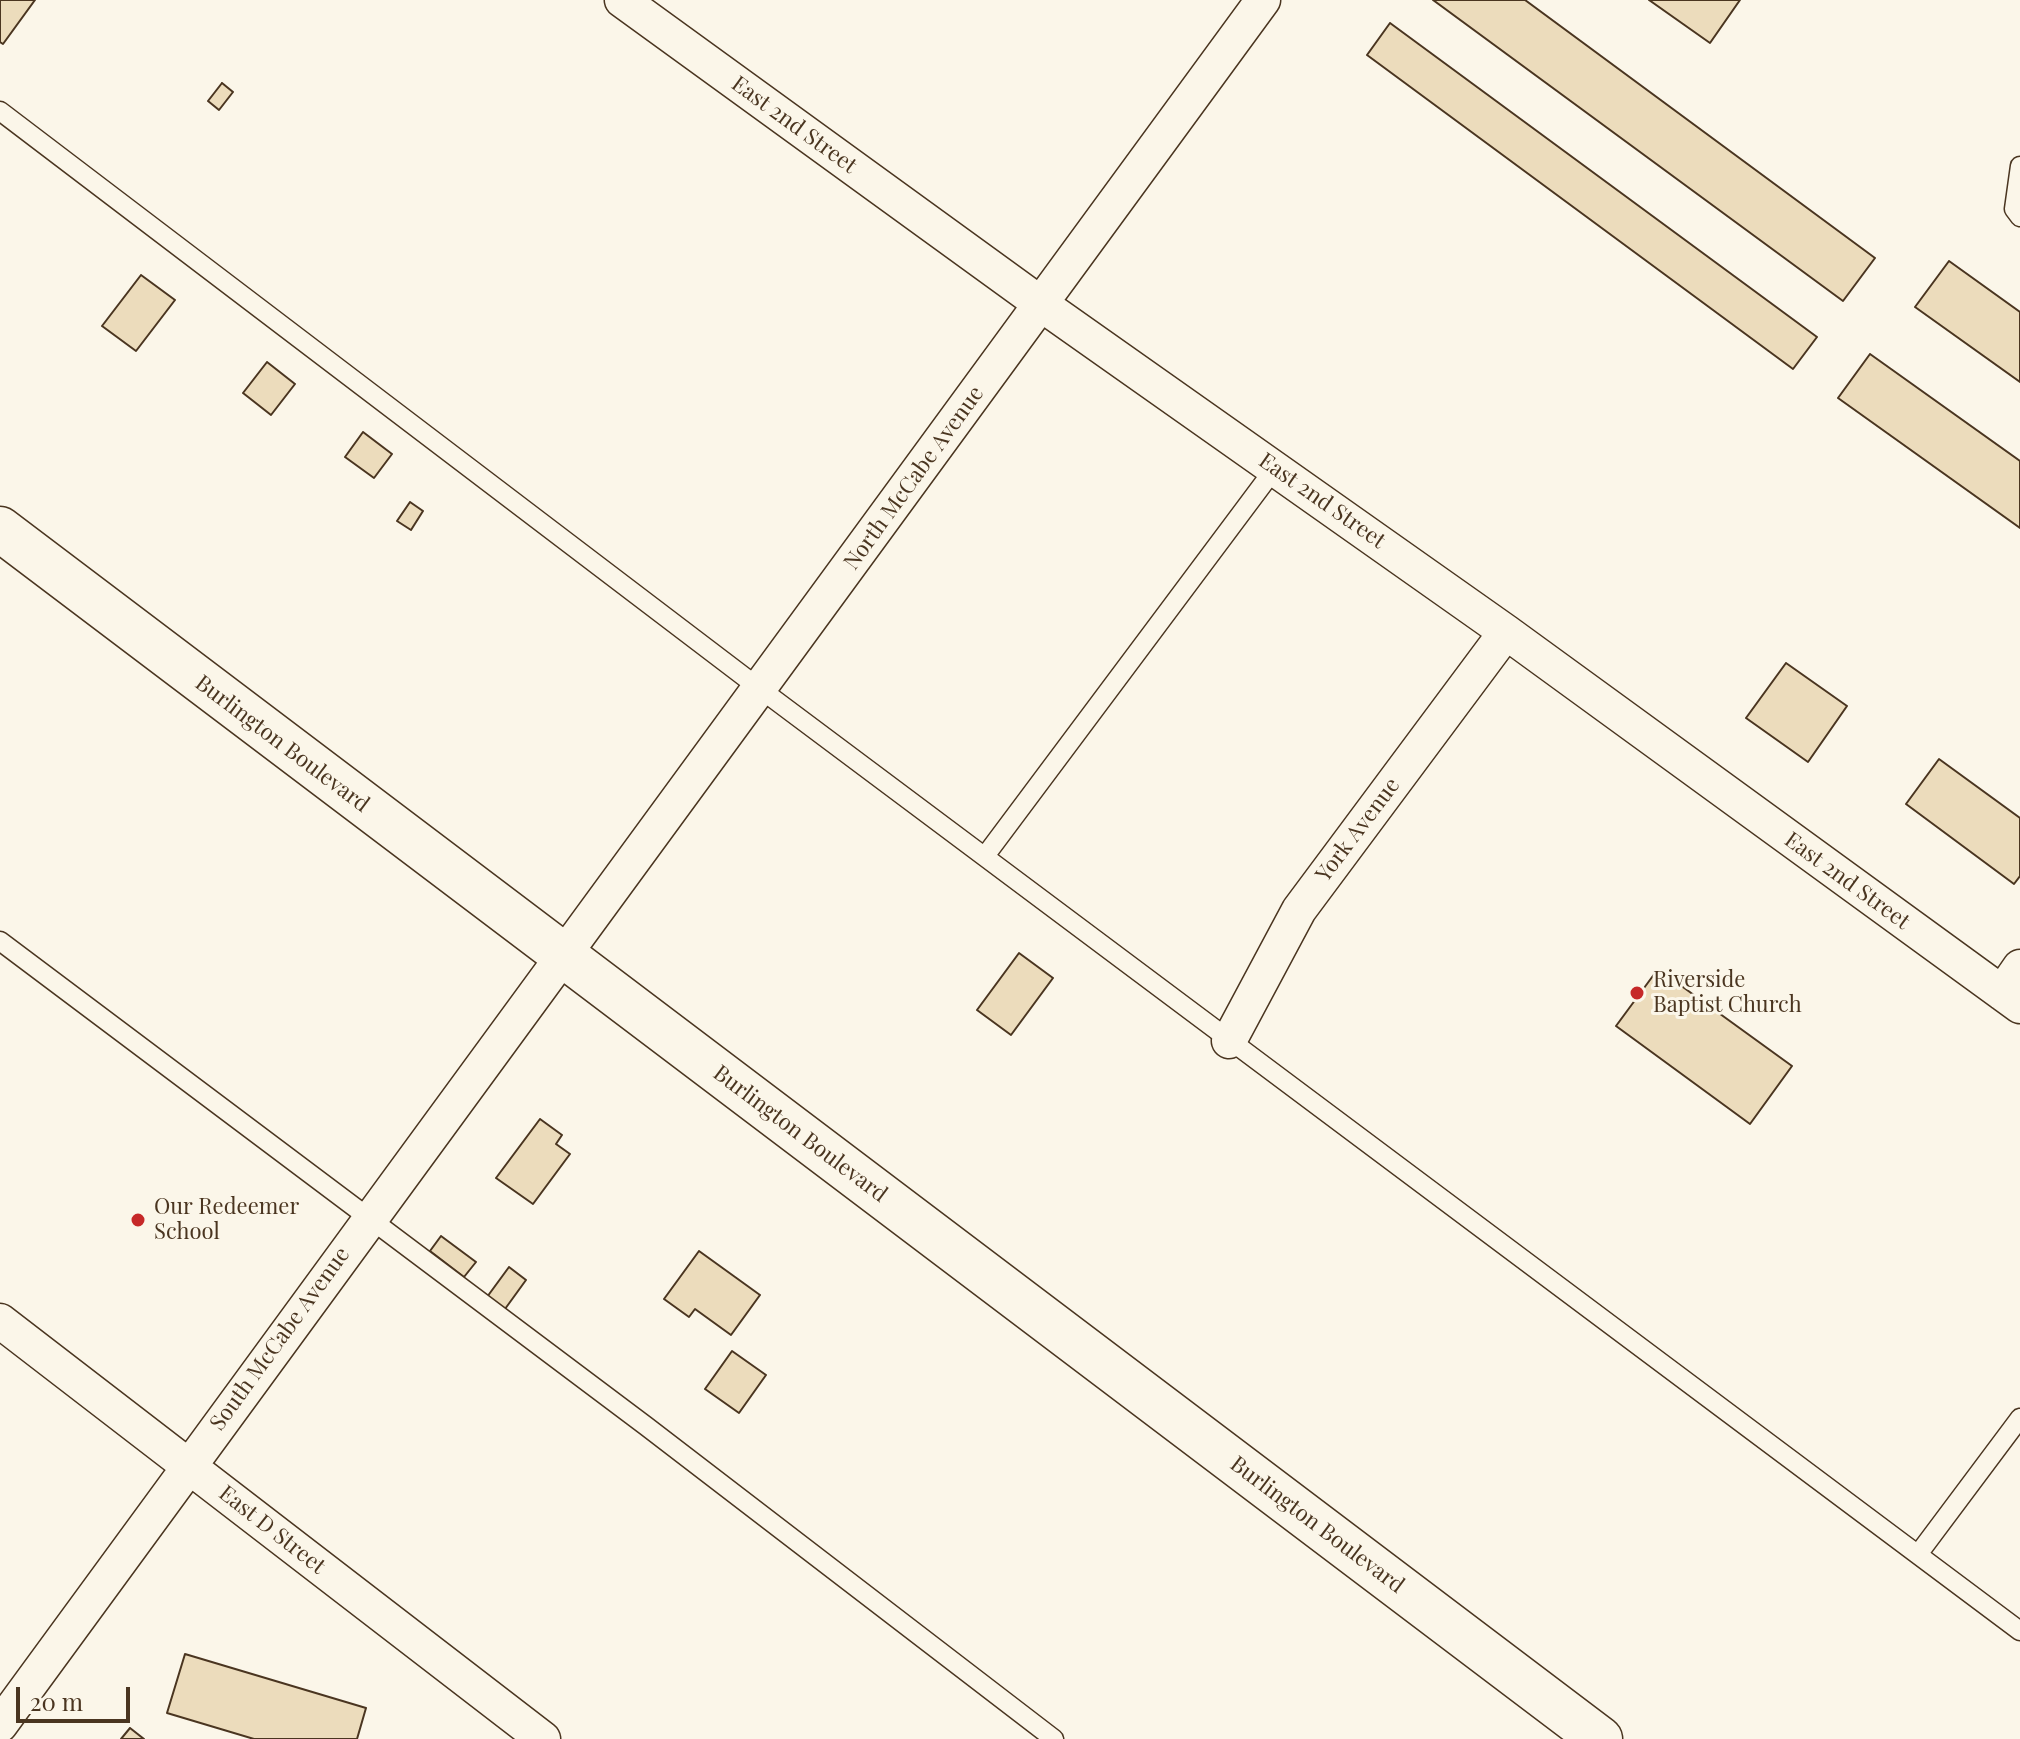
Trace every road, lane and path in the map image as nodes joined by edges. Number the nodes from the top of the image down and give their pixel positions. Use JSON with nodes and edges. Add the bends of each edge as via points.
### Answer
{"nodes":[{"id":1,"x":622,"y":0,"type":"edge"},
{"id":2,"x":1263,"y":0,"type":"edge"},
{"id":3,"x":0,"y":111,"type":"edge"},
{"id":4,"x":2020,"y":166,"type":"edge"},
{"id":5,"x":2020,"y":217,"type":"edge"},
{"id":6,"x":1041,"y":304,"type":"junction"},
{"id":7,"x":1275,"y":468,"type":"junction"},
{"id":8,"x":0,"y":529,"type":"edge"},
{"id":9,"x":1506,"y":632,"type":"junction"},
{"id":10,"x":759,"y":688,"type":"junction"},
{"id":11,"x":985,"y":856,"type":"junction"},
{"id":12,"x":0,"y":941,"type":"edge"},
{"id":13,"x":563,"y":954,"type":"junction"},
{"id":14,"x":2014,"y":989,"type":"edge"},
{"id":15,"x":1229,"y":1041,"type":"junction"},
{"id":16,"x":369,"y":1218,"type":"junction"},
{"id":17,"x":0,"y":1321,"type":"edge"},
{"id":18,"x":2020,"y":1418,"type":"edge"},
{"id":19,"x":187,"y":1465,"type":"junction"},
{"id":20,"x":1919,"y":1553,"type":"junction"},
{"id":21,"x":2020,"y":1631,"type":"edge"},
{"id":22,"x":0,"y":1725,"type":"edge"},
{"id":23,"x":543,"y":1739,"type":"edge"},
{"id":24,"x":1054,"y":1739,"type":"edge"},
{"id":25,"x":1600,"y":1739,"type":"edge"}],
"edges":[{"from":1,"to":6,"type":"street","name":"East 2nd Street"},
{"from":2,"to":6,"type":"street","name":"North McCabe Avenue"},
{"from":3,"to":10,"type":"lane"},
{"from":4,"to":5,"type":"lane","via":[[2014,209]]},
{"from":6,"to":7,"type":"street","name":"East 2nd Street"},
{"from":6,"to":10,"type":"street","name":"North McCabe Avenue"},
{"from":7,"to":9,"type":"street","name":"East 2nd Street"},
{"from":7,"to":11,"type":"lane"},
{"from":8,"to":13,"type":"street","name":"Burlington Boulevard"},
{"from":9,"to":14,"type":"street","name":"East 2nd Street"},
{"from":9,"to":15,"type":"street","name":"York Avenue","via":[[1299,910]]},
{"from":10,"to":11,"type":"lane"},
{"from":10,"to":13,"type":"street","name":"North McCabe Avenue"},
{"from":11,"to":15,"type":"lane"},
{"from":12,"to":16,"type":"lane"},
{"from":13,"to":16,"type":"street","name":"South McCabe Avenue"},
{"from":13,"to":25,"type":"street","name":"Burlington Boulevard"},
{"from":15,"to":20,"type":"lane"},
{"from":16,"to":19,"type":"street","name":"South McCabe Avenue"},
{"from":16,"to":24,"type":"lane"},
{"from":17,"to":19,"type":"street","name":"East D Street"},
{"from":18,"to":20,"type":"lane"},
{"from":19,"to":22,"type":"street","name":"South McCabe Avenue"},
{"from":19,"to":23,"type":"street","name":"East D Street"},
{"from":20,"to":21,"type":"lane"}]}
